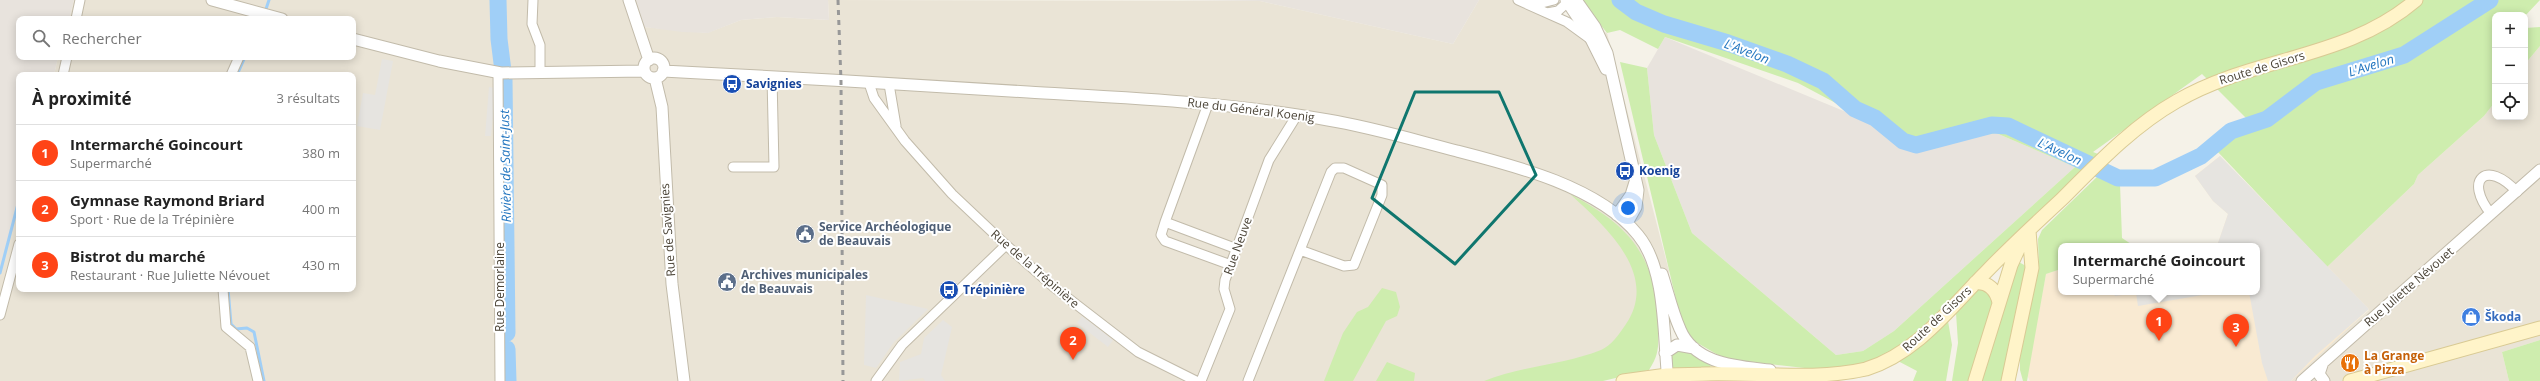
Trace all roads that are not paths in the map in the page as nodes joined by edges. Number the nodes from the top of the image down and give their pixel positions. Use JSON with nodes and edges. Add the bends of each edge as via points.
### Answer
{"nodes":[{"id":1,"x":80,"y":0,"type":"edge"},
{"id":2,"x":212,"y":0,"type":"edge"},
{"id":3,"x":533,"y":0,"type":"edge"},
{"id":4,"x":629,"y":0,"type":"edge"},
{"id":5,"x":1520,"y":0,"type":"edge"},
{"id":6,"x":1554,"y":0,"type":"edge"},
{"id":7,"x":2416,"y":0,"type":"edge"},
{"id":8,"x":1570,"y":1,"type":"edge"},
{"id":9,"x":232,"y":3,"type":"edge"},
{"id":10,"x":1547,"y":13,"type":"junction"},
{"id":11,"x":77,"y":16,"type":"edge"},
{"id":12,"x":255,"y":16,"type":"edge"},
{"id":13,"x":270,"y":16,"type":"edge"},
{"id":14,"x":356,"y":39,"type":"edge"},
{"id":15,"x":1594,"y":44,"type":"junction"},
{"id":16,"x":66,"y":60,"type":"edge"},
{"id":17,"x":238,"y":60,"type":"edge"},
{"id":18,"x":649,"y":60,"type":"junction"},
{"id":19,"x":644,"y":71,"type":"junction"},
{"id":20,"x":663,"y":71,"type":"junction"},
{"id":21,"x":64,"y":72,"type":"edge"},
{"id":22,"x":232,"y":72,"type":"edge"},
{"id":23,"x":503,"y":73,"type":"junction"},
{"id":24,"x":540,"y":73,"type":"junction"},
{"id":25,"x":772,"y":77,"type":"junction"},
{"id":26,"x":655,"y":78,"type":"junction"},
{"id":27,"x":869,"y":83,"type":"junction"},
{"id":28,"x":889,"y":84,"type":"junction"},
{"id":29,"x":1616,"y":98,"type":"junction"},
{"id":30,"x":1208,"y":104,"type":"junction"},
{"id":31,"x":1297,"y":115,"type":"junction"},
{"id":32,"x":897,"y":129,"type":"junction"},
{"id":33,"x":733,"y":168,"type":"dead end"},
{"id":34,"x":2540,"y":170,"type":"edge"},
{"id":35,"x":1634,"y":176,"type":"junction"},
{"id":36,"x":2517,"y":192,"type":"junction"},
{"id":37,"x":2491,"y":214,"type":"junction"},
{"id":38,"x":1617,"y":215,"type":"junction"},
{"id":39,"x":1165,"y":222,"type":"junction"},
{"id":40,"x":1627,"y":224,"type":"junction"},
{"id":41,"x":2029,"y":231,"type":"junction"},
{"id":42,"x":1645,"y":244,"type":"junction"},
{"id":43,"x":1006,"y":245,"type":"junction"},
{"id":44,"x":1236,"y":249,"type":"junction"},
{"id":45,"x":1300,"y":250,"type":"junction"},
{"id":46,"x":2012,"y":251,"type":"junction"},
{"id":47,"x":16,"y":255,"type":"edge"},
{"id":48,"x":1230,"y":265,"type":"junction"},
{"id":49,"x":2032,"y":268,"type":"junction"},
{"id":50,"x":1975,"y":283,"type":"junction"},
{"id":51,"x":223,"y":292,"type":"edge"},
{"id":52,"x":1999,"y":303,"type":"junction"},
{"id":53,"x":0,"y":315,"type":"edge"},
{"id":54,"x":2540,"y":328,"type":"edge"},
{"id":55,"x":2477,"y":347,"type":"junction"},
{"id":56,"x":1694,"y":348,"type":"junction"},
{"id":57,"x":1665,"y":353,"type":"junction"},
{"id":58,"x":2324,"y":362,"type":"junction"},
{"id":59,"x":1702,"y":374,"type":"junction"},
{"id":60,"x":1815,"y":377,"type":"junction"},
{"id":61,"x":1667,"y":378,"type":"edge"},
{"id":62,"x":1833,"y":379,"type":"edge"},
{"id":63,"x":258,"y":381,"type":"edge"},
{"id":64,"x":500,"y":381,"type":"edge"},
{"id":65,"x":684,"y":381,"type":"edge"},
{"id":66,"x":876,"y":381,"type":"edge"},
{"id":67,"x":1196,"y":381,"type":"edge"},
{"id":68,"x":1201,"y":381,"type":"edge"},
{"id":69,"x":1248,"y":381,"type":"edge"},
{"id":70,"x":1623,"y":381,"type":"edge"},
{"id":71,"x":1774,"y":381,"type":"edge"},
{"id":72,"x":1975,"y":381,"type":"edge"},
{"id":73,"x":2008,"y":381,"type":"edge"},
{"id":74,"x":2302,"y":381,"type":"edge"},
{"id":75,"x":2311,"y":381,"type":"edge"},
{"id":76,"x":2324,"y":381,"type":"edge"},
{"id":77,"x":2350,"y":381,"type":"edge"},
{"id":78,"x":2373,"y":381,"type":"edge"}],
"edges":[{"from":1,"to":11,"type":"street"},
{"from":2,"to":9,"type":"street"},
{"from":3,"to":24,"type":"street","via":[[532,24],[540,45]]},
{"from":4,"to":18,"type":"street"},
{"from":5,"to":6,"type":"street","via":[[1542,3]]},
{"from":5,"to":10,"type":"street"},
{"from":7,"to":41,"type":"main road","name":"Route de Gisors","via":[[2384,24],[2355,39],[2247,70],[2203,87],[2159,112],[2115,148]]},
{"from":8,"to":10,"type":"street","via":[[1558,11]]},
{"from":8,"to":15,"type":"street"},
{"from":8,"to":29,"type":"street","via":[[1595,27],[1605,47]]},
{"from":9,"to":12,"type":"street"},
{"from":10,"to":15,"type":"street","via":[[1576,28]]},
{"from":12,"to":13,"type":"street"},
{"from":14,"to":23,"type":"street","via":[[439,61]]},
{"from":15,"to":29,"type":"street"},
{"from":16,"to":21,"type":"street"},
{"from":17,"to":22,"type":"street"},
{"from":18,"to":19,"type":"street","via":[[644,64]]},
{"from":18,"to":20,"type":"street","via":[[655,58],[661,62]]},
{"from":19,"to":24,"type":"street"},
{"from":19,"to":26,"type":"street","via":[[648,77]]},
{"from":20,"to":25,"type":"street","name":"Rue du Général Koenig"},
{"from":20,"to":26,"type":"street"},
{"from":23,"to":24,"type":"street"},
{"from":23,"to":64,"type":"street","name":"Rue Demorlaine","via":[[499,137]]},
{"from":25,"to":27,"type":"street","name":"Rue du Général Koenig"},
{"from":25,"to":33,"type":"street","via":[[774,167]]},
{"from":26,"to":65,"type":"street","name":"Rue de Savignies","via":[[662,106],[672,284]]},
{"from":27,"to":28,"type":"street","name":"Rue du Général Koenig"},
{"from":27,"to":32,"type":"street","name":"Rue de la Trépinière","via":[[871,94]]},
{"from":28,"to":30,"type":"street","name":"Rue du Général Koenig"},
{"from":28,"to":32,"type":"street","name":"Rue de la Trépinière"},
{"from":29,"to":35,"type":"street"},
{"from":30,"to":31,"type":"street","name":"Rue du Général Koenig"},
{"from":30,"to":39,"type":"street"},
{"from":31,"to":38,"type":"street","name":"Rue du Général Koenig","via":[[1355,125],[1513,166],[1567,187]]},
{"from":31,"to":44,"type":"street","name":"Rue Neuve","via":[[1270,160]]},
{"from":32,"to":43,"type":"street","name":"Rue de la Trépinière","via":[[945,187]]},
{"from":34,"to":36,"type":"street","name":"Rue Juliette Névouet"},
{"from":35,"to":38,"type":"street","via":[[1632,192]]},
{"from":35,"to":40,"type":"street","via":[[1638,200]]},
{"from":36,"to":37,"type":"street","name":"Rue Juliette Névouet"},
{"from":36,"to":37,"type":"street","via":[[2500,176],[2488,176],[2481,180],[2477,187],[2479,197]]},
{"from":37,"to":58,"type":"street","name":"Rue Juliette Névouet"},
{"from":38,"to":40,"type":"street","name":"Rue du Général Koenig"},
{"from":39,"to":44,"type":"street"},
{"from":39,"to":48,"type":"street","via":[[1162,234],[1165,241]]},
{"from":40,"to":42,"type":"street","name":"Rue du Général Koenig"},
{"from":41,"to":46,"type":"main road","name":"Route de Gisors"},
{"from":41,"to":49,"type":"main road"},
{"from":42,"to":56,"type":"street","via":[[1658,265],[1680,330]]},
{"from":42,"to":57,"type":"street","via":[[1657,275]]},
{"from":43,"to":66,"type":"street","via":[[902,345]]},
{"from":43,"to":67,"type":"street","name":"Rue de la Trépinière","via":[[1055,288],[1138,352]]},
{"from":44,"to":48,"type":"street","name":"Rue Neuve"},
{"from":45,"to":45,"type":"street","via":[[1344,266],[1354,265],[1382,195],[1382,184],[1344,168],[1332,170]]},
{"from":45,"to":69,"type":"street"},
{"from":46,"to":49,"type":"main road","via":[[2025,256]]},
{"from":46,"to":50,"type":"main road","name":"Route de Gisors"},
{"from":46,"to":52,"type":"main road"},
{"from":47,"to":53,"type":"street"},
{"from":48,"to":68,"type":"street","name":"Rue Neuve","via":[[1224,285],[1230,309]]},
{"from":49,"to":73,"type":"main road"},
{"from":50,"to":52,"type":"main road","via":[[1983,283],[1990,287],[1997,294]]},
{"from":50,"to":62,"type":"main road","name":"Route de Gisors","via":[[1927,332],[1902,353],[1868,368]]},
{"from":51,"to":63,"type":"street","via":[[226,327],[250,348]]},
{"from":52,"to":72,"type":"main road"},
{"from":54,"to":55,"type":"main road"},
{"from":55,"to":77,"type":"main road"},
{"from":55,"to":78,"type":"main road"},
{"from":56,"to":57,"type":"street","via":[[1677,346]]},
{"from":56,"to":60,"type":"street","via":[[1722,363]]},
{"from":57,"to":61,"type":"street"},
{"from":58,"to":74,"type":"street","name":"Rue Juliette Névouet"},
{"from":58,"to":75,"type":"street","name":"Rue Juliette Névouet"},
{"from":58,"to":76,"type":"street","via":[[2319,374]]},
{"from":59,"to":60,"type":"main road","name":"Route de Gisors"},
{"from":59,"to":61,"type":"main road"},
{"from":59,"to":71,"type":"main road"},
{"from":60,"to":62,"type":"main road","name":"Route de Gisors"},
{"from":61,"to":70,"type":"main road"}]}
